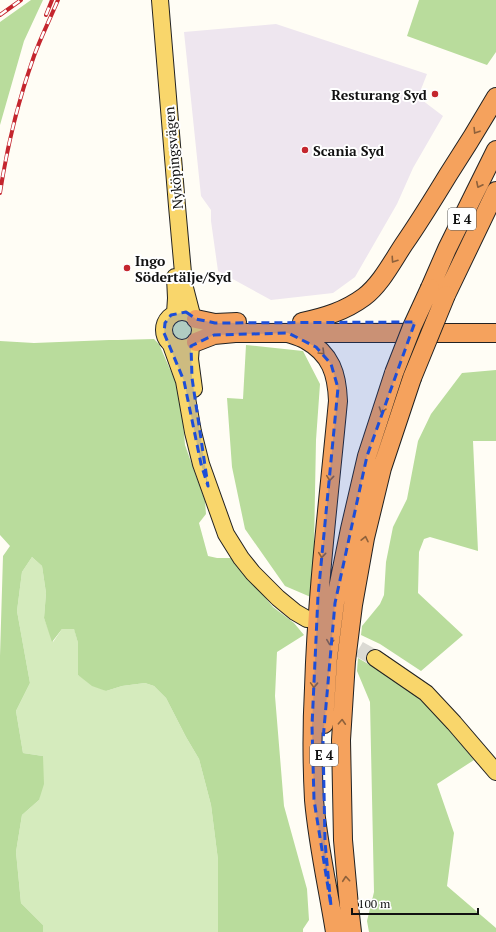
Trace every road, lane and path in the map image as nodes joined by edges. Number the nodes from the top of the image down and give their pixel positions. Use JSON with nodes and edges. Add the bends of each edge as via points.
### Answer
{"nodes":[{"id":1,"x":151,"y":0,"type":"edge"},
{"id":2,"x":160,"y":0,"type":"edge"},
{"id":3,"x":496,"y":97,"type":"edge"},
{"id":4,"x":496,"y":150,"type":"edge"},
{"id":5,"x":496,"y":191,"type":"edge"},
{"id":6,"x":496,"y":217,"type":"edge"},
{"id":7,"x":457,"y":272,"type":"junction"},
{"id":8,"x":174,"y":313,"type":"junction"},
{"id":9,"x":194,"y":317,"type":"junction"},
{"id":10,"x":302,"y":322,"type":"junction"},
{"id":11,"x":496,"y":322,"type":"edge"},
{"id":12,"x":288,"y":333,"type":"junction"},
{"id":13,"x":496,"y":333,"type":"edge"},
{"id":14,"x":194,"y":344,"type":"junction"},
{"id":15,"x":171,"y":345,"type":"junction"},
{"id":16,"x":208,"y":486,"type":"junction"},
{"id":17,"x":307,"y":619,"type":"dead end"},
{"id":18,"x":374,"y":658,"type":"tunnel mouth"},
{"id":19,"x":496,"y":772,"type":"edge"},
{"id":20,"x":331,"y":906,"type":"junction"},
{"id":21,"x":335,"y":932,"type":"edge"},
{"id":22,"x":352,"y":932,"type":"edge"}],
"edges":[{"from":1,"to":8,"type":"main road","name":"Nyköpingsvägen","via":[[176,291]]},
{"from":2,"to":9,"type":"main road","name":"Nyköpingsvägen","via":[[183,276]]},
{"from":3,"to":10,"type":"highway","one_way":true,"via":[[416,228],[377,284],[365,296],[340,311]]},
{"from":4,"to":20,"type":"highway","number":"E 4","one_way":true,"bridge":true,"via":[[447,249],[394,373],[367,456],[350,529],[335,603],[328,658],[323,740],[325,842]]},
{"from":5,"to":7,"type":"highway","number":"E 4"},
{"from":6,"to":7,"type":"highway"},
{"from":22,"to":7,"type":"highway","number":"E 4","one_way":true,"bridge":true,"via":[[343,832],[341,740],[346,661],[353,606],[365,538],[382,468],[412,378]]},
{"from":8,"to":9,"type":"main road","via":[[186,312]]},
{"from":8,"to":15,"type":"main road","via":[[168,318],[164,328],[165,338]]},
{"from":9,"to":10,"type":"highway","via":[[215,323]]},
{"from":9,"to":14,"type":"main road","via":[[200,330]]},
{"from":10,"to":11,"type":"highway"},
{"from":12,"to":13,"type":"highway"},
{"from":12,"to":14,"type":"highway","via":[[214,335]]},
{"from":12,"to":20,"type":"highway","one_way":true,"via":[[306,340],[325,355],[331,364],[338,388],[318,596],[312,726],[314,800]]},
{"from":14,"to":15,"type":"main road","via":[[186,348]]},
{"from":14,"to":16,"type":"main road","via":[[190,359]]},
{"from":15,"to":16,"type":"main road","via":[[184,381],[193,432]]},
{"from":16,"to":17,"type":"main road","via":[[226,534],[241,558],[278,598]]},
{"from":18,"to":19,"type":"main road","via":[[426,693]]},
{"from":20,"to":21,"type":"highway","number":"E 4"}]}
